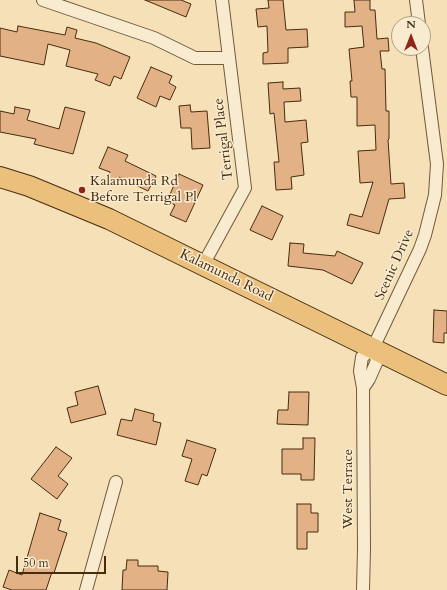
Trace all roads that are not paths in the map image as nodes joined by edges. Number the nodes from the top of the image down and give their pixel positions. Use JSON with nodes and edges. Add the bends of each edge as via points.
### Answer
{"nodes":[{"id":1,"x":43,"y":0,"type":"edge"},
{"id":2,"x":222,"y":0,"type":"edge"},
{"id":3,"x":416,"y":0,"type":"edge"},
{"id":4,"x":418,"y":16,"type":"edge"},
{"id":5,"x":423,"y":56,"type":"edge"},
{"id":6,"x":229,"y":58,"type":"junction"},
{"id":7,"x":0,"y":177,"type":"edge"},
{"id":8,"x":203,"y":265,"type":"junction"},
{"id":9,"x":373,"y":348,"type":"junction"},
{"id":10,"x":447,"y":385,"type":"edge"},
{"id":11,"x":116,"y":482,"type":"dead end"},
{"id":12,"x":86,"y":590,"type":"edge"},
{"id":13,"x":363,"y":590,"type":"edge"}],
"edges":[{"from":1,"to":6,"type":"street","via":[[154,38],[195,58]]},
{"from":2,"to":6,"type":"street","name":"Terrigal Place"},
{"from":3,"to":4,"type":"street"},
{"from":5,"to":9,"type":"street","name":"Scenic Drive","via":[[437,164],[435,195],[420,249]]},
{"from":6,"to":8,"type":"street","name":"Terrigal Place","via":[[245,188]]},
{"from":7,"to":8,"type":"main road","name":"Kalamunda Road","via":[[71,202]]},
{"from":8,"to":9,"type":"main road","name":"Kalamunda Road"},
{"from":9,"to":10,"type":"main road","name":"Kalamunda Road"},
{"from":9,"to":13,"type":"street","name":"West Terrace","via":[[377,361],[370,379],[363,388]]},
{"from":11,"to":12,"type":"street"}]}
